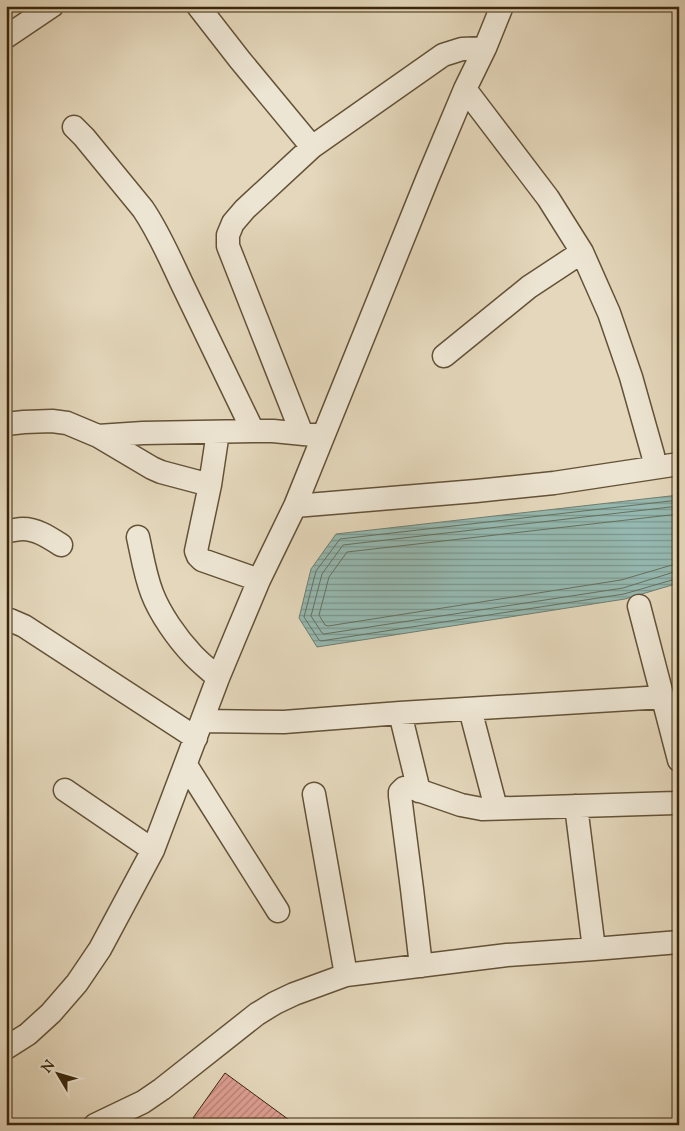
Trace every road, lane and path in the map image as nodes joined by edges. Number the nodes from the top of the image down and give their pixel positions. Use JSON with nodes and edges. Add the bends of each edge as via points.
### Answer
{"nodes":[{"id":1,"x":52,"y":6,"type":"edge"},
{"id":2,"x":198,"y":6,"type":"edge"},
{"id":3,"x":502,"y":6,"type":"edge"},
{"id":4,"x":6,"y":37,"type":"edge"},
{"id":5,"x":485,"y":48,"type":"junction"},
{"id":6,"x":465,"y":89,"type":"junction"},
{"id":7,"x":74,"y":127,"type":"dead end"},
{"id":8,"x":312,"y":147,"type":"junction"},
{"id":9,"x":582,"y":252,"type":"junction"},
{"id":10,"x":444,"y":356,"type":"dead end"},
{"id":11,"x":6,"y":424,"type":"edge"},
{"id":12,"x":253,"y":430,"type":"junction"},
{"id":13,"x":218,"y":432,"type":"junction"},
{"id":14,"x":312,"y":435,"type":"junction"},
{"id":15,"x":98,"y":436,"type":"junction"},
{"id":16,"x":653,"y":455,"type":"dead end"},
{"id":17,"x":679,"y":464,"type":"edge"},
{"id":18,"x":210,"y":484,"type":"junction"},
{"id":19,"x":295,"y":506,"type":"junction"},
{"id":20,"x":6,"y":531,"type":"edge"},
{"id":21,"x":138,"y":537,"type":"dead end"},
{"id":22,"x":61,"y":545,"type":"dead end"},
{"id":23,"x":259,"y":580,"type":"junction"},
{"id":24,"x":639,"y":606,"type":"dead end"},
{"id":25,"x":6,"y":620,"type":"edge"},
{"id":26,"x":218,"y":678,"type":"junction"},
{"id":27,"x":662,"y":697,"type":"junction"},
{"id":28,"x":470,"y":708,"type":"junction"},
{"id":29,"x":400,"y":713,"type":"junction"},
{"id":30,"x":199,"y":729,"type":"junction"},
{"id":31,"x":679,"y":760,"type":"edge"},
{"id":32,"x":186,"y":765,"type":"junction"},
{"id":33,"x":65,"y":790,"type":"dead end"},
{"id":34,"x":419,"y":791,"type":"junction"},
{"id":35,"x":314,"y":794,"type":"dead end"},
{"id":36,"x":679,"y":801,"type":"edge"},
{"id":37,"x":576,"y":806,"type":"junction"},
{"id":38,"x":496,"y":808,"type":"junction"},
{"id":39,"x":153,"y":850,"type":"junction"},
{"id":40,"x":278,"y":911,"type":"dead end"},
{"id":41,"x":679,"y":942,"type":"edge"},
{"id":42,"x":594,"y":949,"type":"junction"},
{"id":43,"x":421,"y":966,"type":"junction"},
{"id":44,"x":346,"y":975,"type":"junction"},
{"id":45,"x":6,"y":1048,"type":"edge"},
{"id":46,"x":95,"y":1125,"type":"edge"}],
"edges":[{"from":1,"to":4,"type":"street"},
{"from":2,"to":8,"type":"street"},
{"from":3,"to":5,"type":"street"},
{"from":5,"to":6,"type":"street"},
{"from":5,"to":8,"type":"street","via":[[462,49],[443,55]]},
{"from":6,"to":9,"type":"street","via":[[548,198]]},
{"from":6,"to":14,"type":"street"},
{"from":7,"to":12,"type":"street","via":[[152,222]]},
{"from":8,"to":14,"type":"street","via":[[245,209],[233,224],[228,246]]},
{"from":9,"to":10,"type":"street","via":[[529,287]]},
{"from":9,"to":16,"type":"street","via":[[610,313]]},
{"from":11,"to":15,"type":"street","via":[[52,421],[67,423]]},
{"from":12,"to":13,"type":"street"},
{"from":12,"to":14,"type":"street"},
{"from":13,"to":15,"type":"street"},
{"from":13,"to":18,"type":"street"},
{"from":14,"to":19,"type":"street"},
{"from":15,"to":18,"type":"street","via":[[161,472]]},
{"from":17,"to":19,"type":"street","via":[[544,484]]},
{"from":18,"to":23,"type":"street","via":[[196,551],[198,556]]},
{"from":19,"to":23,"type":"street"},
{"from":20,"to":22,"type":"street","via":[[24,529],[38,532]]},
{"from":21,"to":26,"type":"street","via":[[147,578],[157,604],[181,641]]},
{"from":23,"to":26,"type":"street"},
{"from":24,"to":27,"type":"street"},
{"from":25,"to":30,"type":"street","via":[[24,626]]},
{"from":26,"to":30,"type":"street"},
{"from":27,"to":28,"type":"street"},
{"from":27,"to":31,"type":"street"},
{"from":28,"to":29,"type":"street"},
{"from":28,"to":38,"type":"street"},
{"from":29,"to":30,"type":"street"},
{"from":29,"to":34,"type":"street"},
{"from":30,"to":32,"type":"street"},
{"from":32,"to":39,"type":"street"},
{"from":32,"to":40,"type":"street"},
{"from":33,"to":39,"type":"street"},
{"from":34,"to":38,"type":"street","via":[[461,805]]},
{"from":34,"to":43,"type":"street","via":[[404,788],[400,796]]},
{"from":35,"to":44,"type":"street"},
{"from":36,"to":37,"type":"street"},
{"from":37,"to":38,"type":"street"},
{"from":37,"to":42,"type":"street"},
{"from":39,"to":45,"type":"street","via":[[100,949],[77,983],[51,1013]]},
{"from":41,"to":42,"type":"street"},
{"from":42,"to":43,"type":"street","via":[[507,955]]},
{"from":43,"to":44,"type":"street"},
{"from":44,"to":46,"type":"street","via":[[275,1003],[162,1089]]}]}
